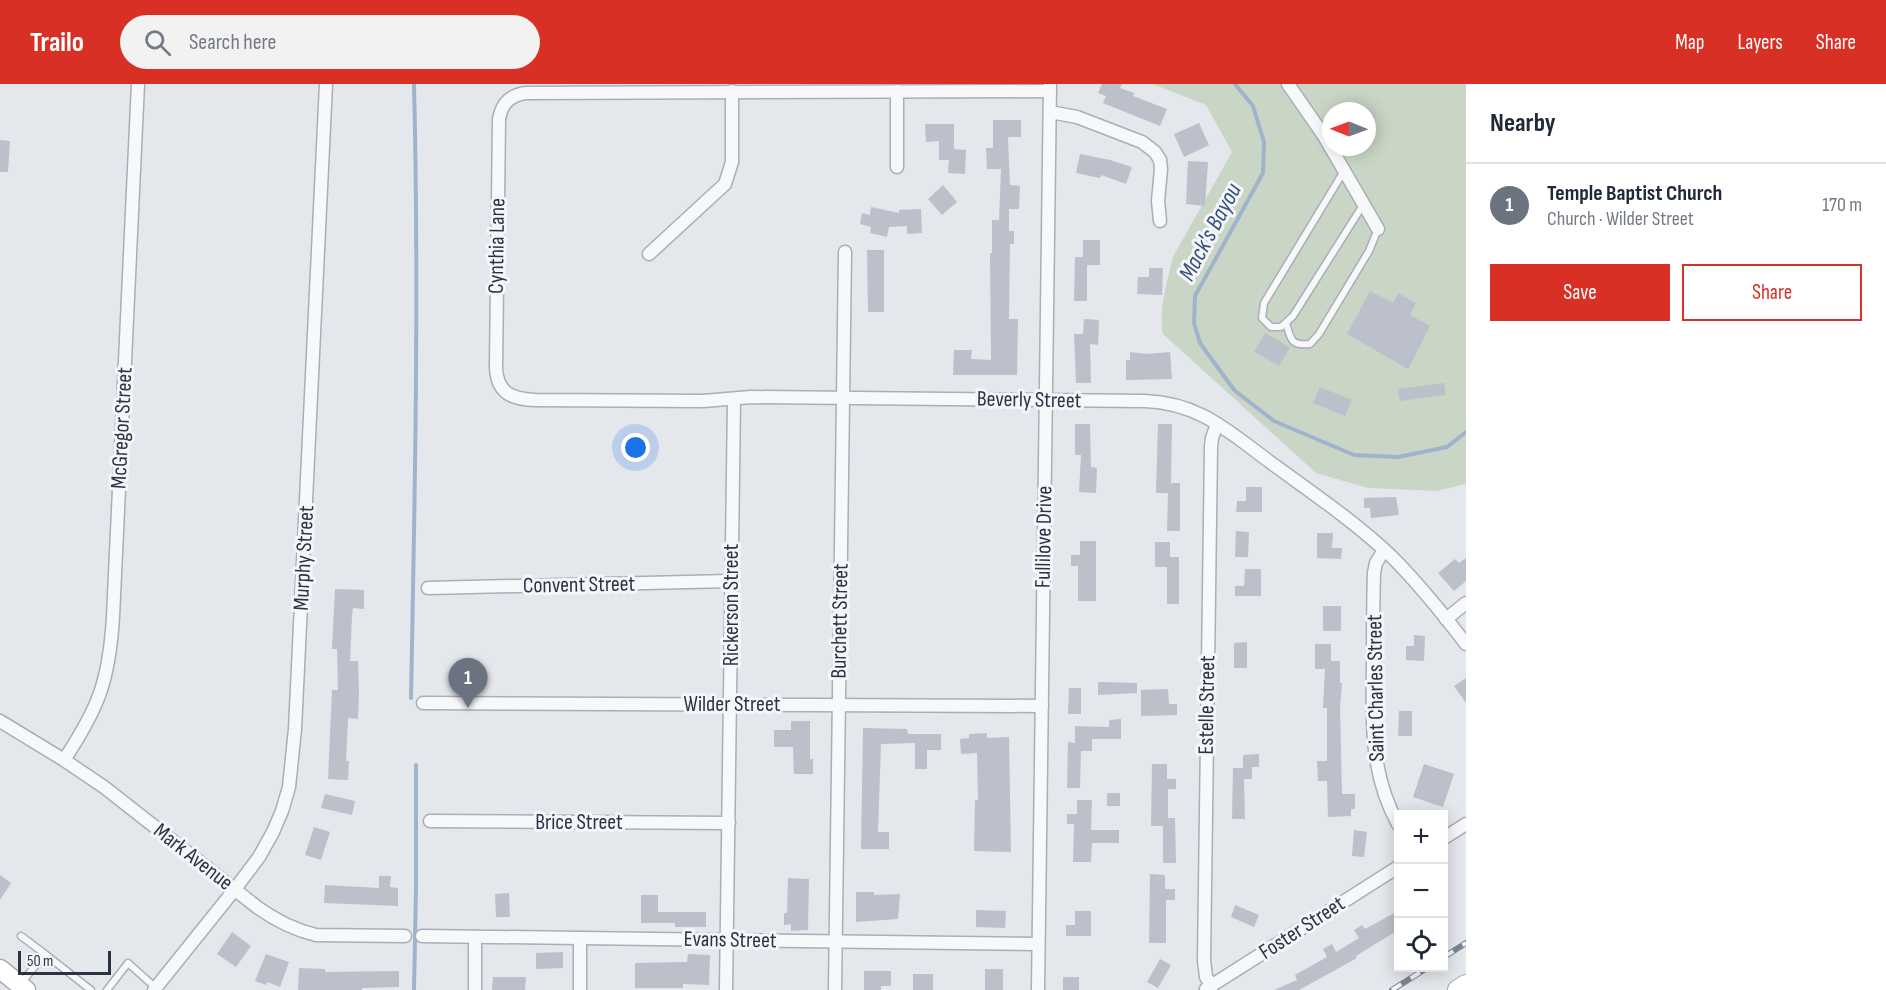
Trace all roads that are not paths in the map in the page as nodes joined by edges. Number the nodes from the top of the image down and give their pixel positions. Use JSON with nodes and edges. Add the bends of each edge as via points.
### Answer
{"nodes":[{"id":1,"x":138,"y":84,"type":"edge"},
{"id":2,"x":326,"y":84,"type":"edge"},
{"id":3,"x":1288,"y":84,"type":"edge"},
{"id":4,"x":1050,"y":87,"type":"edge"},
{"id":5,"x":567,"y":88,"type":"edge"},
{"id":6,"x":732,"y":91,"type":"junction"},
{"id":7,"x":897,"y":91,"type":"junction"},
{"id":8,"x":1050,"y":112,"type":"junction"},
{"id":9,"x":897,"y":167,"type":"dead end"},
{"id":10,"x":1344,"y":171,"type":"junction"},
{"id":11,"x":1364,"y":203,"type":"junction"},
{"id":12,"x":1160,"y":221,"type":"dead end"},
{"id":13,"x":1378,"y":229,"type":"joint"},
{"id":14,"x":845,"y":252,"type":"dead end"},
{"id":15,"x":649,"y":254,"type":"dead end"},
{"id":16,"x":1286,"y":323,"type":"junction"},
{"id":17,"x":505,"y":392,"type":"joint"},
{"id":18,"x":843,"y":398,"type":"junction"},
{"id":19,"x":734,"y":400,"type":"junction"},
{"id":20,"x":1046,"y":401,"type":"junction"},
{"id":21,"x":1217,"y":424,"type":"junction"},
{"id":22,"x":1384,"y":550,"type":"junction"},
{"id":23,"x":730,"y":581,"type":"junction"},
{"id":24,"x":429,"y":588,"type":"dead end"},
{"id":25,"x":1466,"y":603,"type":"edge"},
{"id":26,"x":1446,"y":619,"type":"junction"},
{"id":27,"x":1466,"y":644,"type":"edge"},
{"id":28,"x":423,"y":703,"type":"dead end"},
{"id":29,"x":730,"y":704,"type":"junction"},
{"id":30,"x":839,"y":705,"type":"junction"},
{"id":31,"x":1041,"y":706,"type":"junction"},
{"id":32,"x":0,"y":721,"type":"edge"},
{"id":33,"x":64,"y":760,"type":"junction"},
{"id":34,"x":1394,"y":817,"type":"edge"},
{"id":35,"x":430,"y":821,"type":"dead end"},
{"id":36,"x":729,"y":824,"type":"junction"},
{"id":37,"x":1466,"y":824,"type":"edge"},
{"id":38,"x":1448,"y":835,"type":"edge"},
{"id":39,"x":1394,"y":870,"type":"edge"},
{"id":40,"x":235,"y":889,"type":"junction"},
{"id":41,"x":21,"y":936,"type":"dead end"},
{"id":42,"x":405,"y":936,"type":"dead end"},
{"id":43,"x":422,"y":936,"type":"dead end"},
{"id":44,"x":475,"y":937,"type":"junction"},
{"id":45,"x":580,"y":938,"type":"junction"},
{"id":46,"x":726,"y":940,"type":"junction"},
{"id":47,"x":835,"y":942,"type":"junction"},
{"id":48,"x":1038,"y":944,"type":"junction"},
{"id":49,"x":45,"y":954,"type":"junction"},
{"id":50,"x":0,"y":969,"type":"edge"},
{"id":51,"x":1466,"y":985,"type":"edge"},
{"id":52,"x":22,"y":987,"type":"edge"},
{"id":53,"x":1208,"y":988,"type":"edge"},
{"id":54,"x":155,"y":989,"type":"edge"},
{"id":55,"x":91,"y":990,"type":"edge"},
{"id":56,"x":107,"y":990,"type":"edge"},
{"id":57,"x":475,"y":990,"type":"edge"},
{"id":58,"x":580,"y":990,"type":"edge"},
{"id":59,"x":726,"y":990,"type":"edge"},
{"id":60,"x":835,"y":990,"type":"edge"},
{"id":61,"x":1038,"y":990,"type":"edge"},
{"id":62,"x":1458,"y":990,"type":"edge"}],
"edges":[{"from":1,"to":33,"type":"street","name":"McGregor Street","via":[[109,663],[95,708]]},
{"from":2,"to":40,"type":"street","name":"Murphy Street","via":[[303,582],[289,787],[282,811],[259,857]]},
{"from":3,"to":10,"type":"street"},
{"from":4,"to":7,"type":"street"},
{"from":4,"to":8,"type":"street","name":"Fullilove Drive"},
{"from":5,"to":6,"type":"street"},
{"from":5,"to":17,"type":"street","name":"Cynthia Lane","via":[[519,94],[508,100],[499,118],[496,367],[497,379]]},
{"from":6,"to":7,"type":"street"},
{"from":6,"to":15,"type":"street","via":[[732,162],[725,184]]},
{"from":7,"to":9,"type":"street"},
{"from":8,"to":12,"type":"street","via":[[1077,117],[1142,142],[1155,152],[1161,169]]},
{"from":8,"to":20,"type":"street","name":"Fullilove Drive"},
{"from":10,"to":11,"type":"street"},
{"from":10,"to":16,"type":"lane","via":[[1264,303],[1262,318],[1271,327]]},
{"from":11,"to":13,"type":"street"},
{"from":11,"to":16,"type":"lane"},
{"from":13,"to":16,"type":"lane","via":[[1369,251],[1310,344],[1292,341]]},
{"from":14,"to":18,"type":"street","name":"Burchett Street"},
{"from":17,"to":19,"type":"street","name":"Beverly Street","via":[[525,400]]},
{"from":18,"to":19,"type":"street","name":"Beverly Street"},
{"from":18,"to":20,"type":"street","name":"Beverly Street"},
{"from":18,"to":30,"type":"street","name":"Burchett Street"},
{"from":19,"to":23,"type":"street","name":"Rickerson Street"},
{"from":20,"to":21,"type":"street","name":"Beverly Street","via":[[1169,403]]},
{"from":20,"to":31,"type":"street","name":"Fullilove Drive"},
{"from":21,"to":22,"type":"street","name":"Beverly Street"},
{"from":21,"to":53,"type":"street","name":"Estelle Street","via":[[1211,447],[1204,960]]},
{"from":22,"to":26,"type":"street","name":"Beverly Street"},
{"from":22,"to":34,"type":"street","name":"Saint Charles Street","via":[[1374,573],[1373,736],[1379,778]]},
{"from":23,"to":24,"type":"street","name":"Convent Street"},
{"from":23,"to":29,"type":"street","name":"Rickerson Street"},
{"from":25,"to":26,"type":"street"},
{"from":26,"to":27,"type":"street","name":"Beverly Street"},
{"from":28,"to":29,"type":"street","name":"Wilder Street"},
{"from":29,"to":30,"type":"street","name":"Wilder Street"},
{"from":29,"to":36,"type":"street","name":"Rickerson Street"},
{"from":30,"to":31,"type":"street","name":"Wilder Street"},
{"from":30,"to":47,"type":"street","name":"Burchett Street"},
{"from":31,"to":48,"type":"street","name":"Fullilove Drive"},
{"from":32,"to":33,"type":"street","name":"Mark Avenue"},
{"from":33,"to":40,"type":"street","name":"Mark Avenue"},
{"from":35,"to":36,"type":"street","name":"Brice Street"},
{"from":36,"to":46,"type":"street","name":"Rickerson Street"},
{"from":37,"to":38,"type":"street"},
{"from":39,"to":53,"type":"street","name":"Foster Street"},
{"from":40,"to":42,"type":"street","name":"Mark Avenue","via":[[269,915],[304,932],[329,936]]},
{"from":40,"to":54,"type":"street","name":"Murphy Street"},
{"from":41,"to":49,"type":"lane"},
{"from":43,"to":44,"type":"street","name":"Evans Street"},
{"from":44,"to":45,"type":"street","name":"Evans Street"},
{"from":44,"to":57,"type":"street"},
{"from":45,"to":46,"type":"street","name":"Evans Street"},
{"from":45,"to":58,"type":"street"},
{"from":46,"to":47,"type":"street","name":"Evans Street"},
{"from":46,"to":59,"type":"street","name":"Rickerson Street"},
{"from":47,"to":48,"type":"street","name":"Evans Street"},
{"from":47,"to":60,"type":"street","name":"Burchett Street"},
{"from":48,"to":61,"type":"street","name":"Fullilove Drive"},
{"from":49,"to":52,"type":"lane"},
{"from":49,"to":55,"type":"lane"},
{"from":50,"to":52,"type":"main road"},
{"from":51,"to":62,"type":"main road"},
{"from":54,"to":56,"type":"lane","via":[[128,963]]}]}
